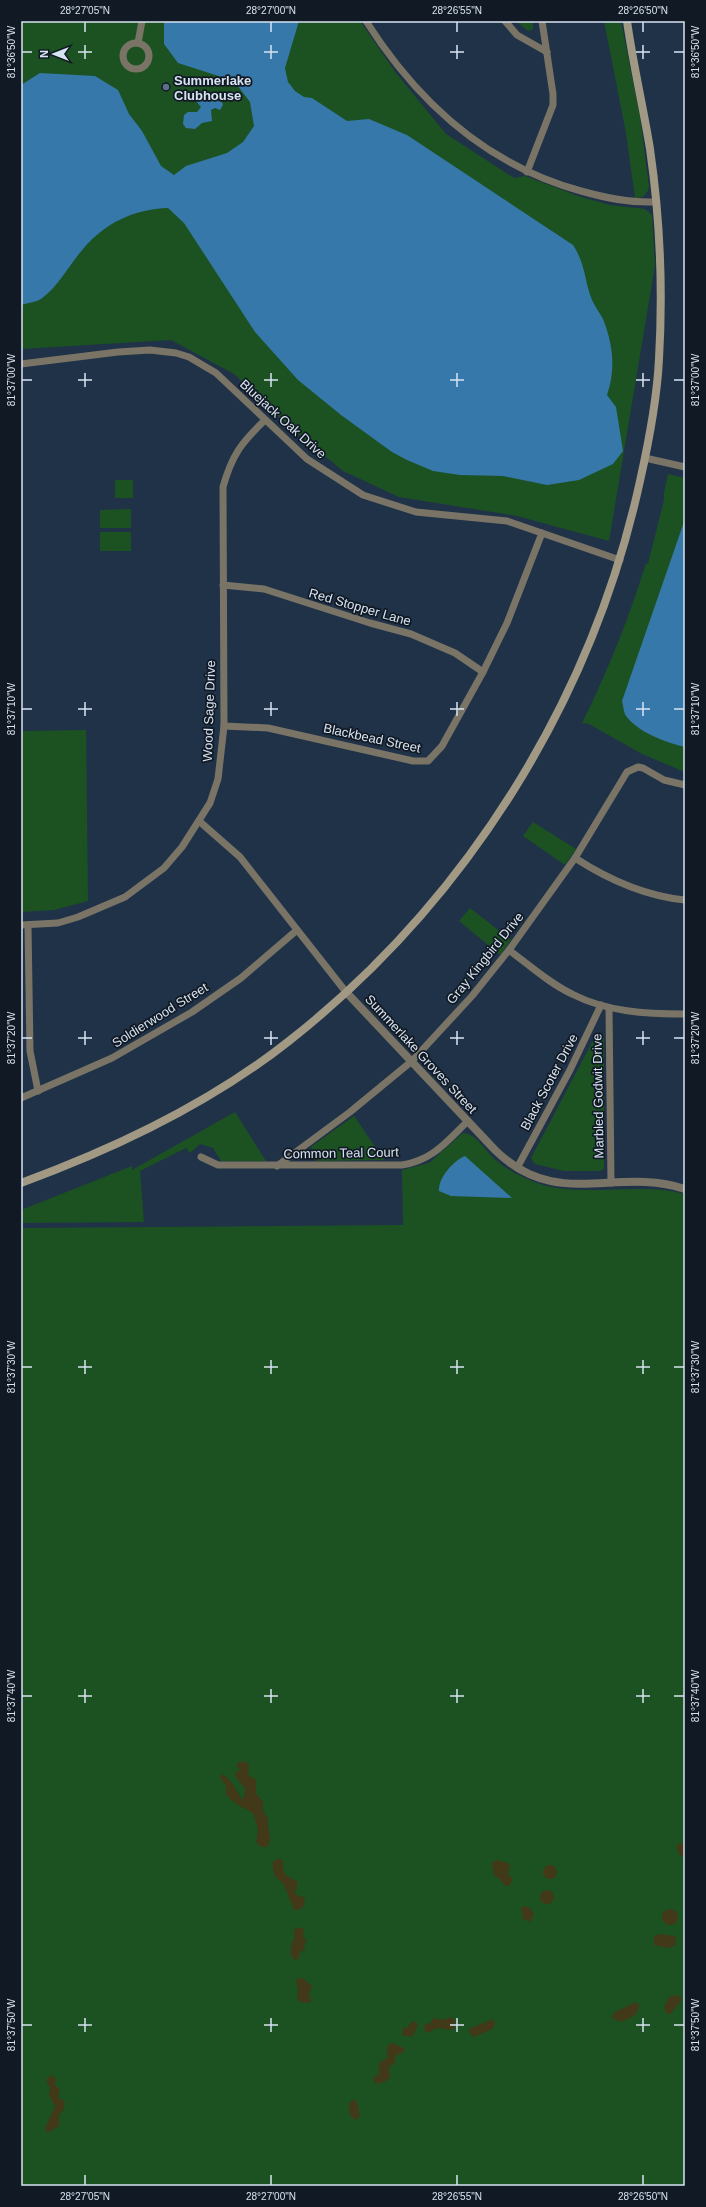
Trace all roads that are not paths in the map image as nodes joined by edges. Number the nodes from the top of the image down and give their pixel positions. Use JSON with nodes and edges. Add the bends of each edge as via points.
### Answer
{"nodes":[{"id":1,"x":142,"y":21,"type":"edge"},
{"id":2,"x":366,"y":21,"type":"edge"},
{"id":3,"x":505,"y":21,"type":"edge"},
{"id":4,"x":542,"y":21,"type":"edge"},
{"id":5,"x":626,"y":21,"type":"edge"},
{"id":6,"x":138,"y":43,"type":"dead end"},
{"id":7,"x":547,"y":52,"type":"junction"},
{"id":8,"x":528,"y":172,"type":"junction"},
{"id":9,"x":655,"y":202,"type":"junction"},
{"id":10,"x":21,"y":364,"type":"edge"},
{"id":11,"x":265,"y":420,"type":"junction"},
{"id":12,"x":645,"y":458,"type":"junction"},
{"id":13,"x":685,"y":467,"type":"edge"},
{"id":14,"x":542,"y":533,"type":"junction"},
{"id":15,"x":620,"y":560,"type":"junction"},
{"id":16,"x":223,"y":585,"type":"junction"},
{"id":17,"x":483,"y":672,"type":"junction"},
{"id":18,"x":224,"y":726,"type":"junction"},
{"id":19,"x":685,"y":785,"type":"edge"},
{"id":20,"x":200,"y":821,"type":"junction"},
{"id":21,"x":575,"y":858,"type":"junction"},
{"id":22,"x":685,"y":900,"type":"edge"},
{"id":23,"x":25,"y":925,"type":"edge"},
{"id":24,"x":297,"y":930,"type":"junction"},
{"id":25,"x":509,"y":950,"type":"junction"},
{"id":26,"x":346,"y":992,"type":"junction"},
{"id":27,"x":601,"y":1006,"type":"junction"},
{"id":28,"x":610,"y":1008,"type":"junction"},
{"id":29,"x":685,"y":1014,"type":"edge"},
{"id":30,"x":412,"y":1061,"type":"junction"},
{"id":31,"x":38,"y":1091,"type":"junction"},
{"id":32,"x":21,"y":1098,"type":"edge"},
{"id":33,"x":468,"y":1122,"type":"junction"},
{"id":34,"x":201,"y":1157,"type":"dead end"},
{"id":35,"x":277,"y":1166,"type":"junction"},
{"id":36,"x":517,"y":1168,"type":"junction"},
{"id":37,"x":21,"y":1183,"type":"edge"},
{"id":38,"x":612,"y":1183,"type":"junction"},
{"id":39,"x":685,"y":1189,"type":"edge"}],
"edges":[{"from":1,"to":6,"type":"street"},
{"from":2,"to":8,"type":"street","via":[[397,67],[423,97],[494,154]]},
{"from":3,"to":7,"type":"street","via":[[517,35]]},
{"from":4,"to":7,"type":"street"},
{"from":5,"to":9,"type":"main road","via":[[650,149]]},
{"from":7,"to":8,"type":"street","via":[[553,105]]},
{"from":8,"to":9,"type":"street","via":[[550,182],[603,198],[637,203]]},
{"from":9,"to":12,"type":"main road","via":[[660,307],[659,363]]},
{"from":10,"to":11,"type":"street","name":"Bluejack Oak Drive","via":[[118,352],[150,350],[176,353],[189,357],[216,373]]},
{"from":11,"to":14,"type":"street","name":"Bluejack Oak Drive","via":[[307,459],[363,495],[416,512],[507,522]]},
{"from":11,"to":16,"type":"street","name":"Wood Sage Drive","via":[[236,451],[222,486]]},
{"from":12,"to":13,"type":"street"},
{"from":12,"to":15,"type":"main road"},
{"from":14,"to":15,"type":"street","name":"Bluejack Oak Drive"},
{"from":14,"to":17,"type":"street","name":"Blackbead Street","via":[[507,623]]},
{"from":15,"to":26,"type":"main road","via":[[574,678],[551,727],[516,786],[465,862],[420,918]]},
{"from":16,"to":17,"type":"street","name":"Red Stopper Lane","via":[[264,589],[355,619],[411,634],[455,653]]},
{"from":16,"to":18,"type":"street","name":"Wood Sage Drive"},
{"from":17,"to":18,"type":"street","name":"Blackbead Street","via":[[442,746],[428,761],[413,761],[268,728]]},
{"from":18,"to":20,"type":"street","name":"Wood Sage Drive","via":[[218,779],[210,803]]},
{"from":19,"to":21,"type":"street","name":"Gray Kingbird Drive","via":[[664,780],[643,768],[638,767],[627,772]]},
{"from":20,"to":23,"type":"street","name":"Wood Sage Drive","via":[[164,868],[125,897],[78,917]]},
{"from":20,"to":24,"type":"street","name":"Summerlake Groves Street","via":[[240,857]]},
{"from":21,"to":22,"type":"street","via":[[605,877],[625,885],[651,894]]},
{"from":21,"to":25,"type":"street","name":"Gray Kingbird Drive"},
{"from":23,"to":31,"type":"street","via":[[30,1051]]},
{"from":24,"to":26,"type":"street","name":"Summerlake Groves Street"},
{"from":24,"to":31,"type":"street","name":"Soldierwood Street","via":[[241,978],[192,1012],[112,1058]]},
{"from":25,"to":27,"type":"street","via":[[555,984]]},
{"from":25,"to":30,"type":"street","name":"Gray Kingbird Drive","via":[[472,996]]},
{"from":26,"to":30,"type":"street","name":"Summerlake Groves Street"},
{"from":26,"to":37,"type":"main road","via":[[288,1042],[183,1110],[133,1136]]},
{"from":27,"to":28,"type":"street"},
{"from":27,"to":36,"type":"street","name":"Black Scoter Drive"},
{"from":28,"to":29,"type":"street","via":[[644,1014]]},
{"from":28,"to":38,"type":"street","name":"Marbled Godwit Drive"},
{"from":30,"to":33,"type":"street","name":"Summerlake Groves Street"},
{"from":30,"to":35,"type":"street","name":"Gray Kingbird Drive","via":[[350,1112]]},
{"from":31,"to":32,"type":"street","name":"Soldierwood Street"},
{"from":33,"to":35,"type":"street","name":"Common Teal Court","via":[[433,1154],[415,1163]]},
{"from":33,"to":36,"type":"street","name":"Summerlake Groves Street"},
{"from":34,"to":35,"type":"street","name":"Common Teal Court","via":[[218,1165]]},
{"from":36,"to":38,"type":"street","name":"Summerlake Groves Street","via":[[530,1176],[552,1182]]},
{"from":38,"to":39,"type":"street","name":"Summerlake Groves Street","via":[[657,1183]]}]}
